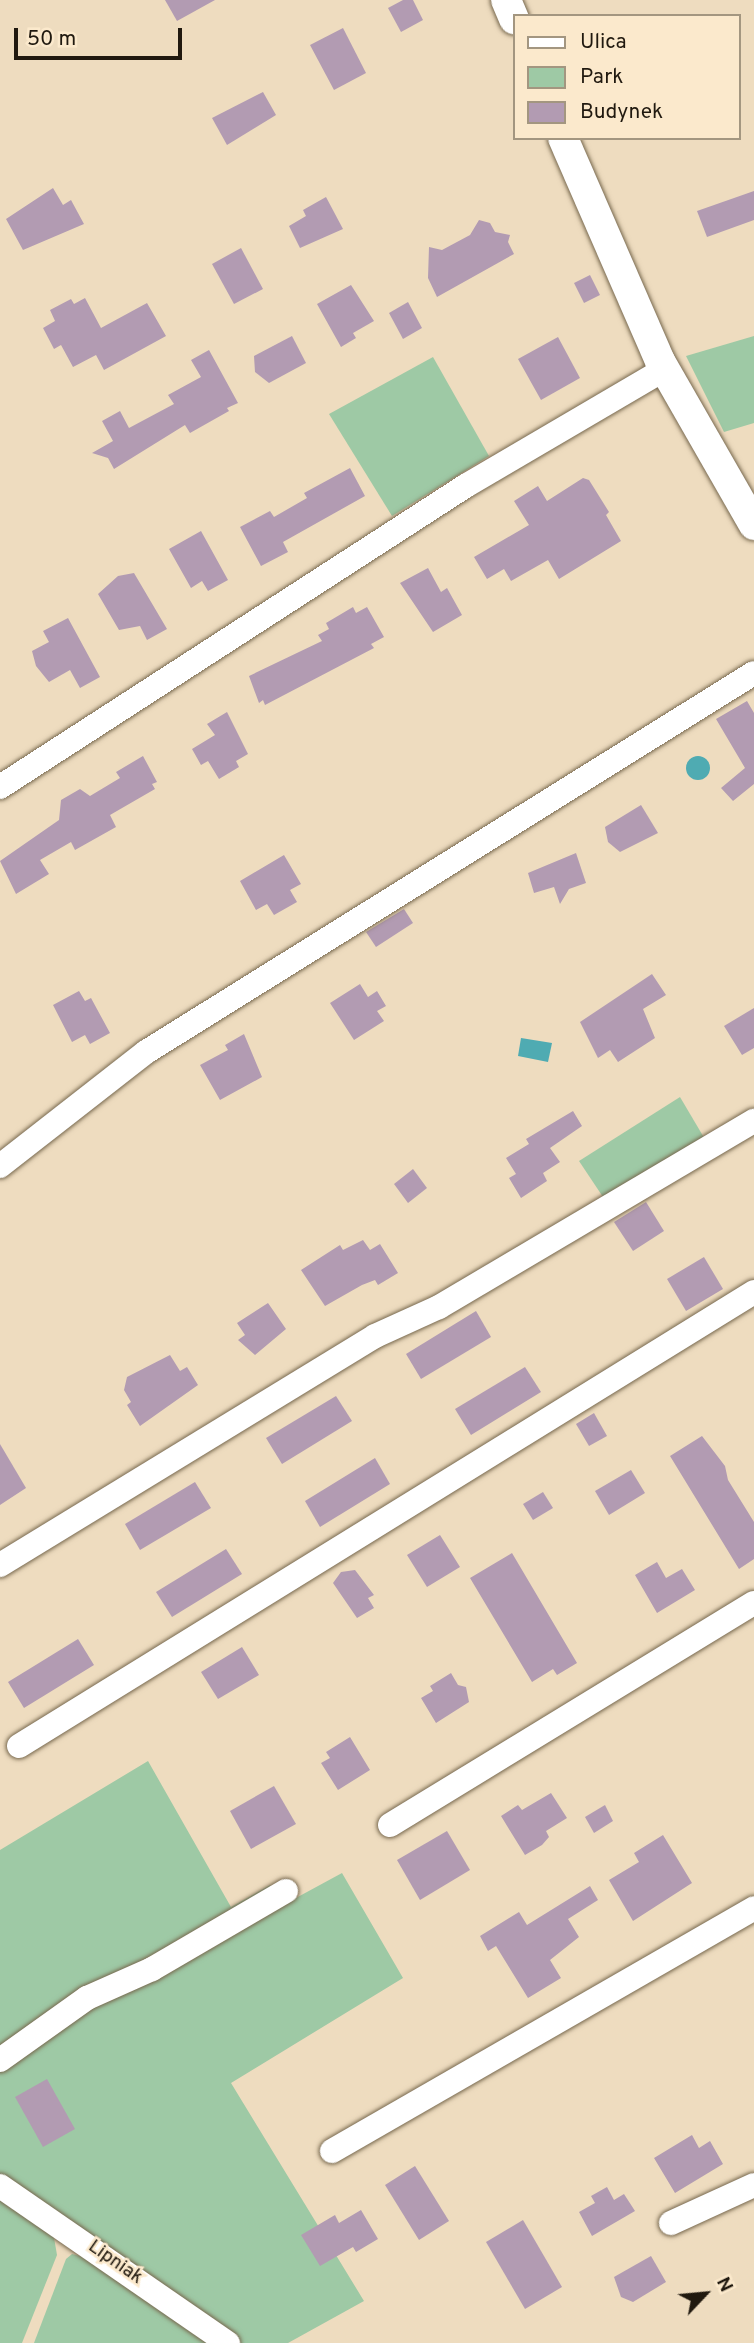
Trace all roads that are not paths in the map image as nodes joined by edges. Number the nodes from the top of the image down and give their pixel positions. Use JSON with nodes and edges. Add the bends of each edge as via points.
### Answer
{"nodes":[{"id":1,"x":564,"y":140,"type":"edge"},
{"id":2,"x":665,"y":369,"type":"junction"},
{"id":3,"x":754,"y":526,"type":"edge"},
{"id":4,"x":754,"y":673,"type":"edge"},
{"id":5,"x":0,"y":787,"type":"edge"},
{"id":6,"x":754,"y":1121,"type":"edge"},
{"id":7,"x":0,"y":1166,"type":"edge"},
{"id":8,"x":754,"y":1292,"type":"edge"},
{"id":9,"x":0,"y":1565,"type":"edge"},
{"id":10,"x":754,"y":1603,"type":"edge"},
{"id":11,"x":19,"y":1746,"type":"dead end"},
{"id":12,"x":390,"y":1825,"type":"dead end"},
{"id":13,"x":286,"y":1891,"type":"dead end"},
{"id":14,"x":754,"y":1908,"type":"edge"},
{"id":15,"x":0,"y":2060,"type":"edge"},
{"id":16,"x":332,"y":2151,"type":"dead end"},
{"id":17,"x":754,"y":2185,"type":"edge"},
{"id":18,"x":0,"y":2186,"type":"edge"},
{"id":19,"x":671,"y":2223,"type":"dead end"},
{"id":20,"x":228,"y":2343,"type":"edge"}],
"edges":[{"from":1,"to":2,"type":"street"},
{"from":2,"to":3,"type":"street"},
{"from":2,"to":5,"type":"street","via":[[467,485]]},
{"from":4,"to":7,"type":"street","via":[[146,1052]]},
{"from":6,"to":9,"type":"street","via":[[439,1307],[375,1336]]},
{"from":8,"to":11,"type":"street"},
{"from":10,"to":12,"type":"street"},
{"from":13,"to":15,"type":"street","via":[[152,1969],[87,1998]]},
{"from":14,"to":16,"type":"street"},
{"from":17,"to":19,"type":"street"},
{"from":18,"to":20,"type":"street","name":"Lipniak"}]}
